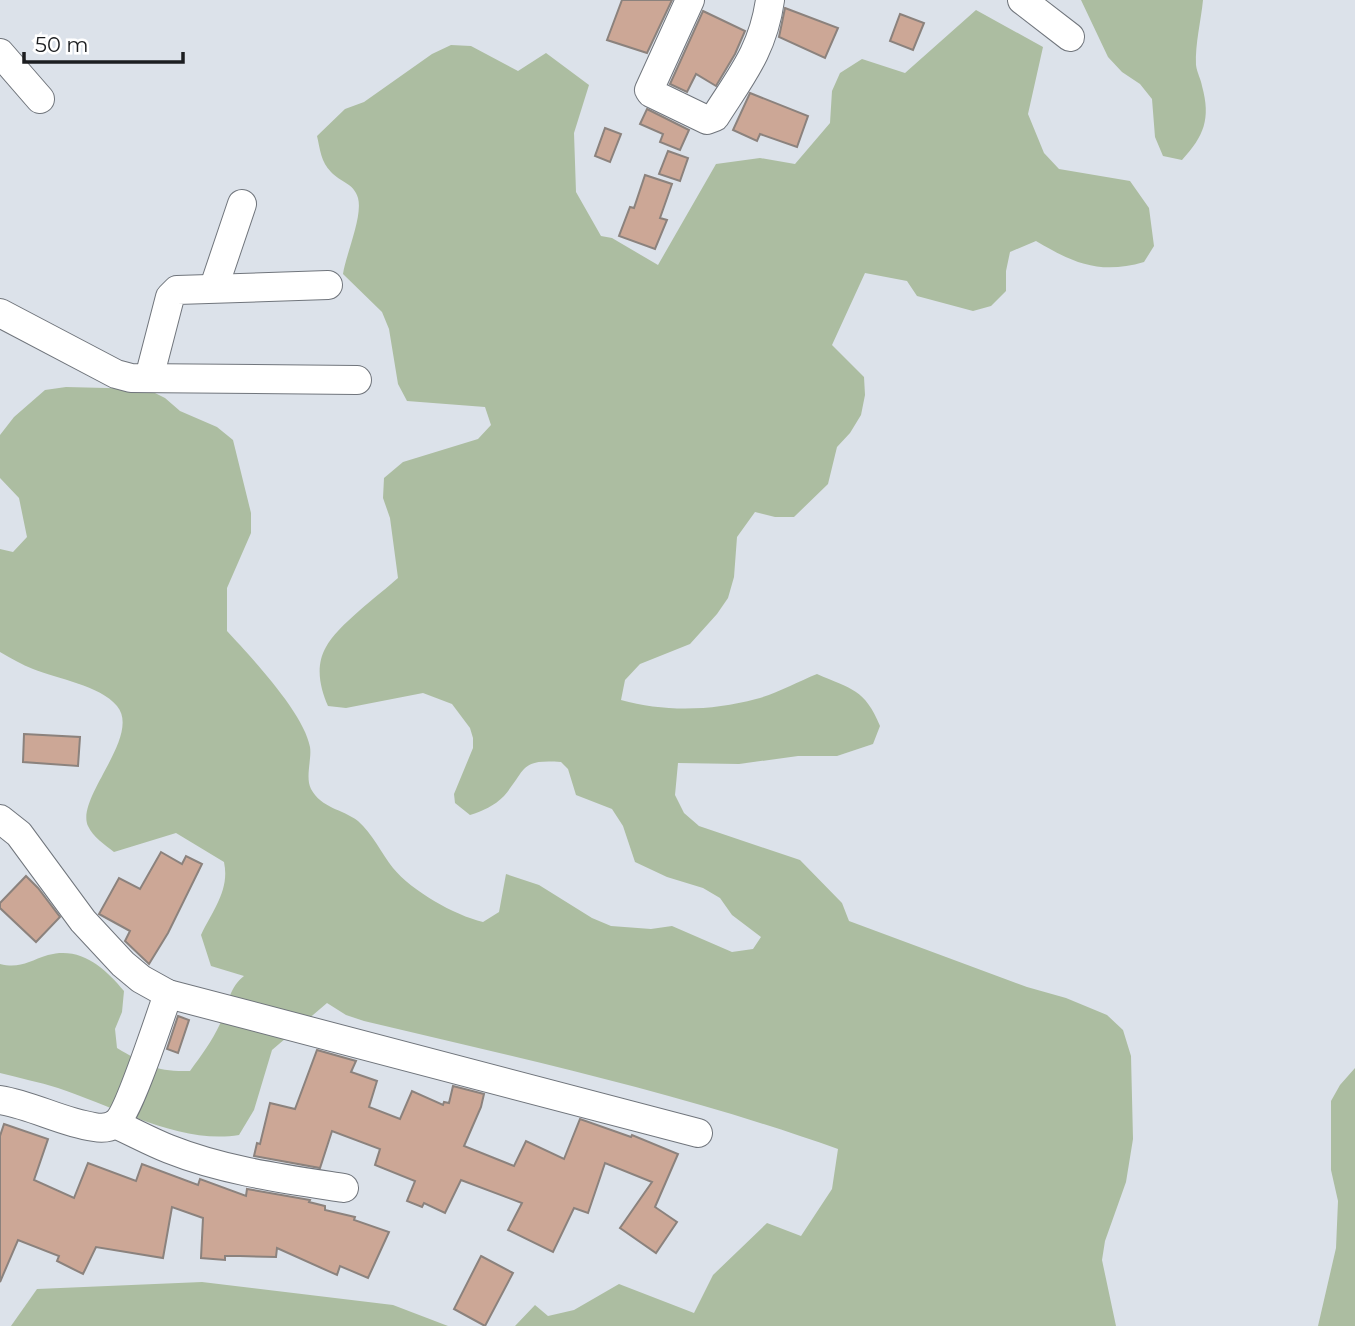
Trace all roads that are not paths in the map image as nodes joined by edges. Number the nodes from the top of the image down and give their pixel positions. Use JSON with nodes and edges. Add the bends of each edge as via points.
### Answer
{"nodes":[{"id":1,"x":690,"y":0,"type":"edge"},
{"id":2,"x":770,"y":0,"type":"edge"},
{"id":3,"x":1022,"y":0,"type":"edge"},
{"id":4,"x":1070,"y":37,"type":"dead end"},
{"id":5,"x":0,"y":53,"type":"edge"},
{"id":6,"x":40,"y":99,"type":"dead end"},
{"id":7,"x":242,"y":204,"type":"dead end"},
{"id":8,"x":328,"y":285,"type":"dead end"},
{"id":9,"x":214,"y":287,"type":"junction"},
{"id":10,"x":0,"y":313,"type":"edge"},
{"id":11,"x":149,"y":378,"type":"junction"},
{"id":12,"x":357,"y":380,"type":"dead end"},
{"id":13,"x":0,"y":819,"type":"edge"},
{"id":14,"x":168,"y":993,"type":"junction"},
{"id":15,"x":0,"y":1100,"type":"edge"},
{"id":16,"x":115,"y":1124,"type":"junction"},
{"id":17,"x":698,"y":1133,"type":"dead end"},
{"id":18,"x":344,"y":1188,"type":"dead end"}],
"edges":[{"from":1,"to":2,"type":"street","via":[[649,90],[711,120],[756,52]]},
{"from":3,"to":4,"type":"street"},
{"from":5,"to":6,"type":"street"},
{"from":7,"to":9,"type":"street"},
{"from":8,"to":9,"type":"street"},
{"from":9,"to":11,"type":"street","via":[[182,288],[173,293]]},
{"from":10,"to":11,"type":"street","via":[[116,373]]},
{"from":11,"to":12,"type":"street"},
{"from":13,"to":14,"type":"street","via":[[19,834],[83,922],[141,979]]},
{"from":14,"to":16,"type":"street","via":[[138,1079]]},
{"from":14,"to":17,"type":"street"},
{"from":15,"to":16,"type":"street","via":[[96,1128]]},
{"from":16,"to":18,"type":"street","via":[[216,1164]]}]}
